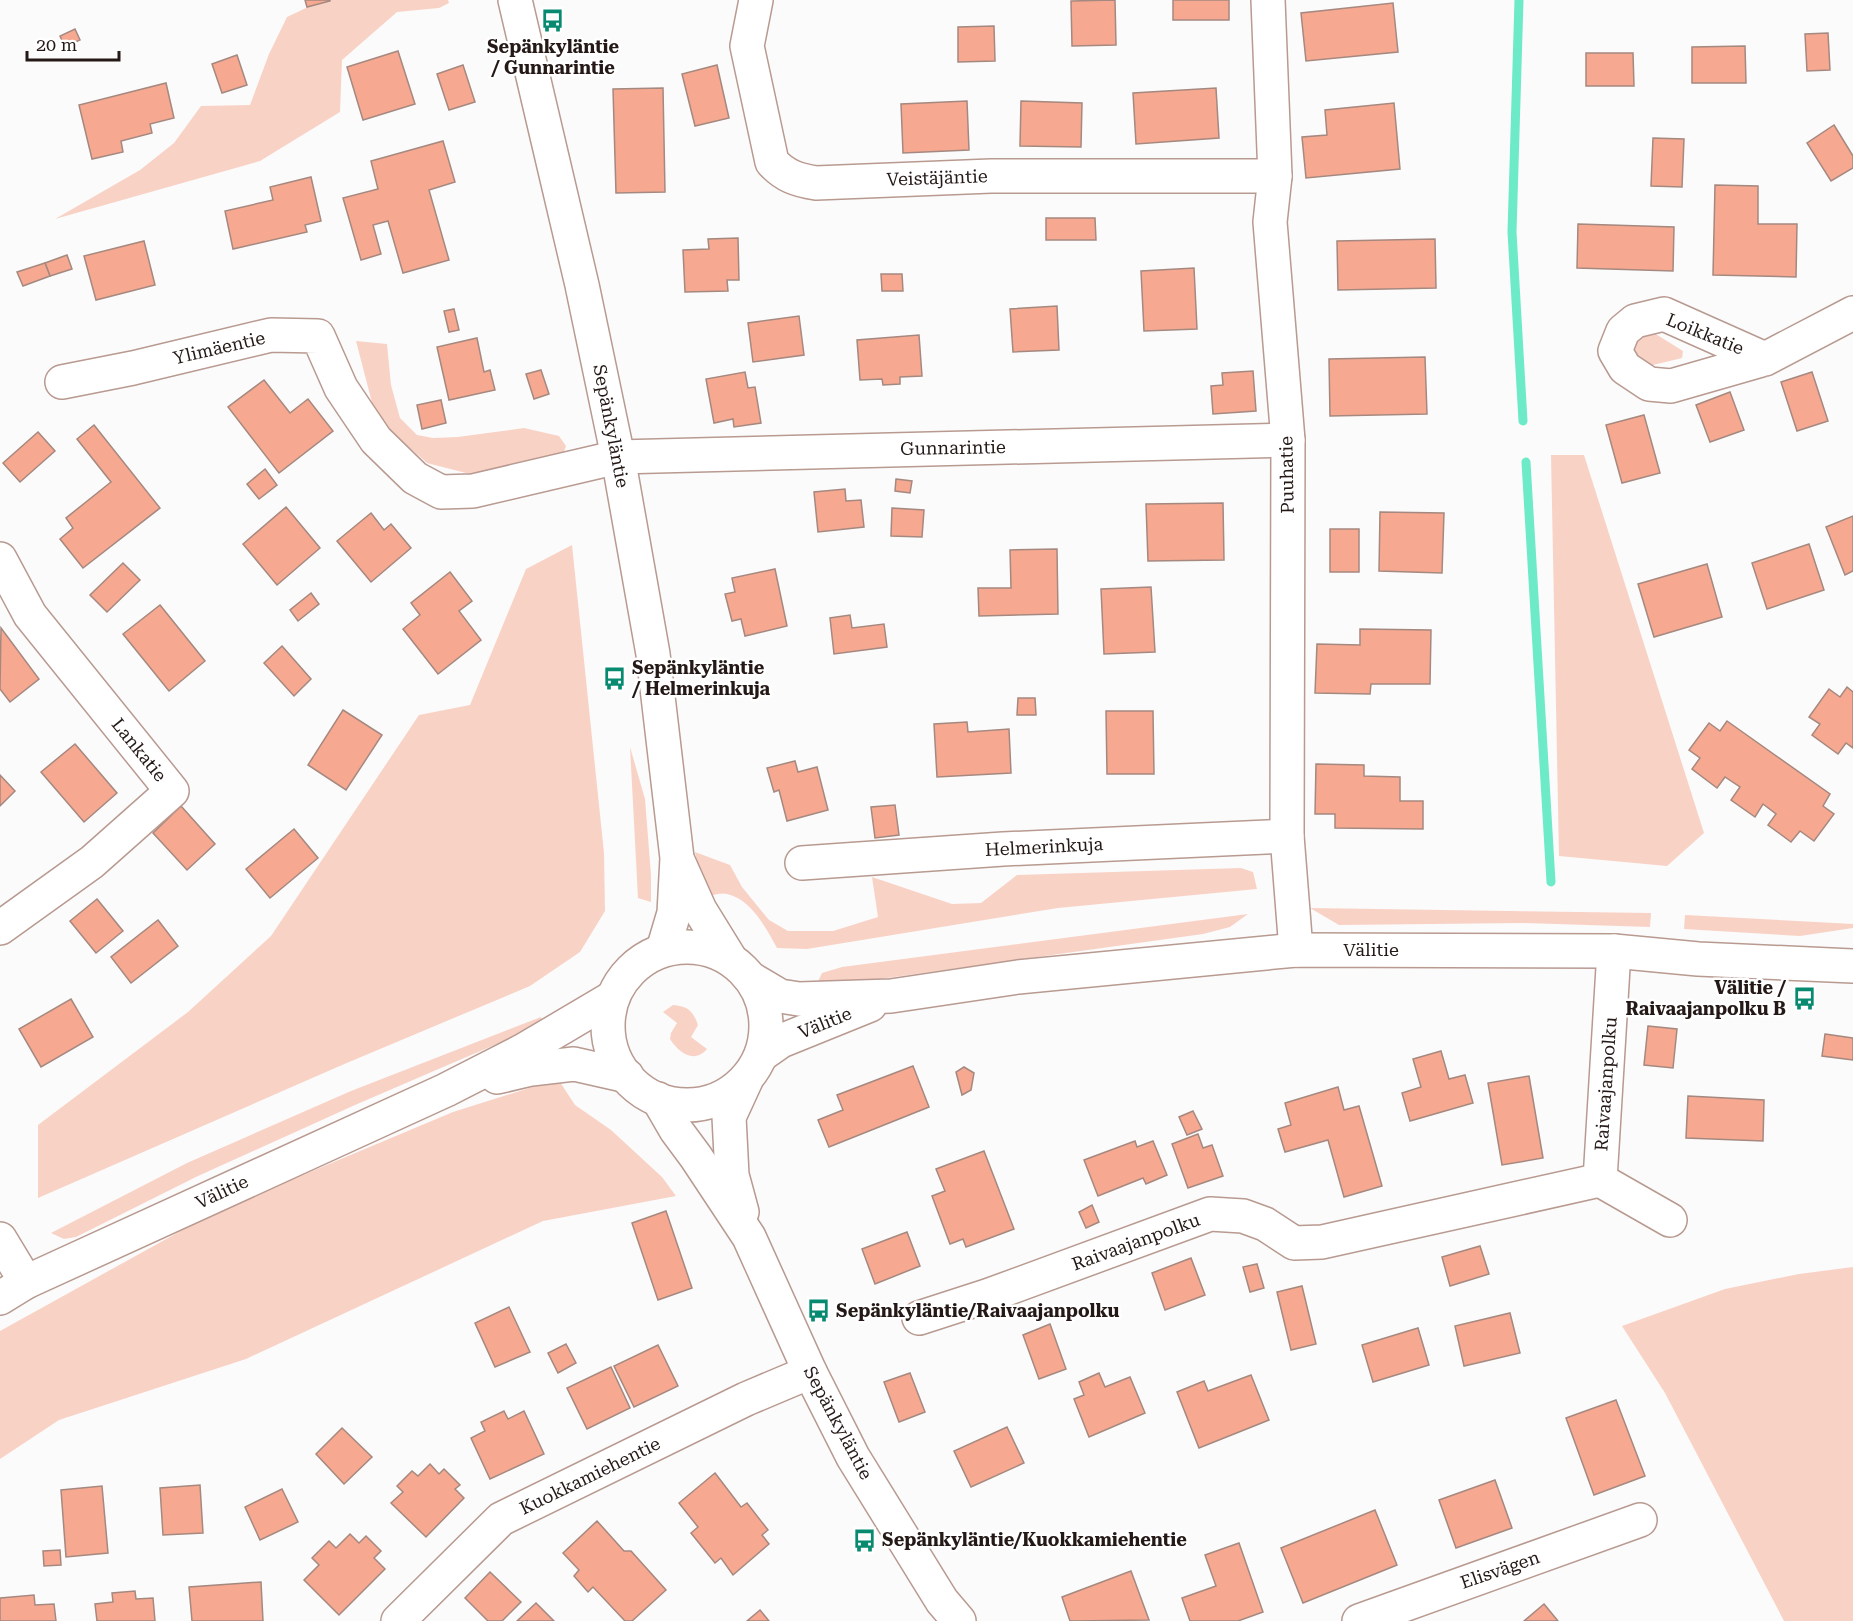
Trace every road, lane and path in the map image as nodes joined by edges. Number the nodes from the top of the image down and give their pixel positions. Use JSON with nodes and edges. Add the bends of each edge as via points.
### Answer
{"nodes":[{"id":1,"x":515,"y":0,"type":"edge"},
{"id":2,"x":756,"y":0,"type":"edge"},
{"id":3,"x":1268,"y":0,"type":"edge"},
{"id":4,"x":1275,"y":176,"type":"junction"},
{"id":5,"x":1853,"y":313,"type":"edge"},
{"id":6,"x":1765,"y":359,"type":"dead end"},
{"id":7,"x":62,"y":382,"type":"dead end"},
{"id":8,"x":1288,"y":440,"type":"junction"},
{"id":9,"x":618,"y":457,"type":"junction"},
{"id":10,"x":0,"y":559,"type":"edge"},
{"id":11,"x":1287,"y":836,"type":"junction"},
{"id":12,"x":677,"y":858,"type":"junction"},
{"id":13,"x":802,"y":863,"type":"dead end"},
{"id":14,"x":0,"y":928,"type":"edge"},
{"id":15,"x":663,"y":950,"type":"junction"},
{"id":16,"x":1296,"y":950,"type":"junction"},
{"id":17,"x":1614,"y":951,"type":"junction"},
{"id":18,"x":729,"y":957,"type":"junction"},
{"id":19,"x":1853,"y":966,"type":"edge"},
{"id":20,"x":753,"y":981,"type":"junction"},
{"id":21,"x":891,"y":996,"type":"junction"},
{"id":22,"x":612,"y":998,"type":"junction"},
{"id":23,"x":754,"y":1068,"type":"junction"},
{"id":24,"x":627,"y":1076,"type":"junction"},
{"id":25,"x":446,"y":1090,"type":"junction"},
{"id":26,"x":658,"y":1099,"type":"junction"},
{"id":27,"x":1600,"y":1180,"type":"junction"},
{"id":28,"x":1670,"y":1220,"type":"dead end"},
{"id":29,"x":749,"y":1237,"type":"junction"},
{"id":30,"x":0,"y":1239,"type":"edge"},
{"id":31,"x":13,"y":1290,"type":"edge"},
{"id":32,"x":919,"y":1318,"type":"dead end"},
{"id":33,"x":810,"y":1372,"type":"junction"},
{"id":34,"x":1640,"y":1520,"type":"dead end"},
{"id":35,"x":950,"y":1611,"type":"edge"},
{"id":36,"x":1414,"y":1612,"type":"edge"},
{"id":37,"x":398,"y":1621,"type":"edge"},
{"id":38,"x":1359,"y":1621,"type":"edge"}],
"edges":[{"from":1,"to":9,"type":"street","name":"Sepänkyläntie"},
{"from":2,"to":4,"type":"street","name":"Veistäjäntie","via":[[747,46],[772,162],[781,172],[798,180],[816,183],[991,176]]},
{"from":3,"to":4,"type":"street","name":"Puuhatie"},
{"from":4,"to":8,"type":"street","name":"Puuhatie","via":[[1270,222]]},
{"from":5,"to":6,"type":"street","name":"Loikkatie"},
{"from":7,"to":9,"type":"street","name":"Ylimäentie","via":[[271,335],[318,336],[341,388],[376,440],[415,478],[441,492],[473,491]]},
{"from":8,"to":9,"type":"street","name":"Gunnarintie"},
{"from":8,"to":11,"type":"street","name":"Puuhatie"},
{"from":9,"to":12,"type":"street","name":"Sepänkyläntie","via":[[652,654]]},
{"from":10,"to":14,"type":"street","name":"Lankatie","via":[[30,615],[172,790],[92,862]]},
{"from":11,"to":13,"type":"street","name":"Helmerinkuja"},
{"from":11,"to":16,"type":"street","name":"Puuhatie"},
{"from":12,"to":15,"type":"street","name":"Sepänkyläntie","via":[[674,913]]},
{"from":12,"to":18,"type":"street","name":"Sepänkyläntie","via":[[700,910]]},
{"from":15,"to":18,"type":"street","via":[[704,948]]},
{"from":15,"to":22,"type":"street","via":[[634,967]]},
{"from":16,"to":17,"type":"street","name":"Välitie"},
{"from":16,"to":21,"type":"street","name":"Välitie","via":[[1018,977]]},
{"from":17,"to":19,"type":"street","name":"Välitie"},
{"from":17,"to":27,"type":"street","name":"Raivaajanpolku"},
{"from":18,"to":20,"type":"street"},
{"from":20,"to":21,"type":"street","name":"Välitie","via":[[780,996],[799,999]]},
{"from":20,"to":23,"type":"street","via":[[764,1002],[767,1030]]},
{"from":21,"to":23,"type":"street","name":"Välitie","via":[[781,1041]]},
{"from":22,"to":24,"type":"street","via":[[610,1044]]},
{"from":22,"to":25,"type":"street","name":"Välitie"},
{"from":23,"to":26,"type":"street","via":[[727,1095],[704,1104],[682,1105]]},
{"from":23,"to":29,"type":"street","name":"Sepänkyläntie","via":[[729,1117],[732,1175]]},
{"from":24,"to":25,"type":"street","name":"Välitie","via":[[574,1064],[531,1069]]},
{"from":24,"to":26,"type":"street"},
{"from":25,"to":31,"type":"street","name":"Välitie"},
{"from":26,"to":29,"type":"street","name":"Sepänkyläntie"},
{"from":27,"to":28,"type":"street"},
{"from":27,"to":32,"type":"street","name":"Raivaajanpolku","via":[[1322,1242],[1294,1243],[1265,1224],[1243,1216],[1210,1214]]},
{"from":29,"to":33,"type":"street","name":"Sepänkyläntie"},
{"from":30,"to":31,"type":"street"},
{"from":33,"to":35,"type":"street","name":"Sepänkyläntie","via":[[853,1457]]},
{"from":33,"to":37,"type":"street","name":"Kuokkamiehentie","via":[[754,1395],[501,1519]]},
{"from":34,"to":36,"type":"street","name":"Elisvägen"},
{"from":36,"to":38,"type":"street","name":"Elisvägen"}]}
